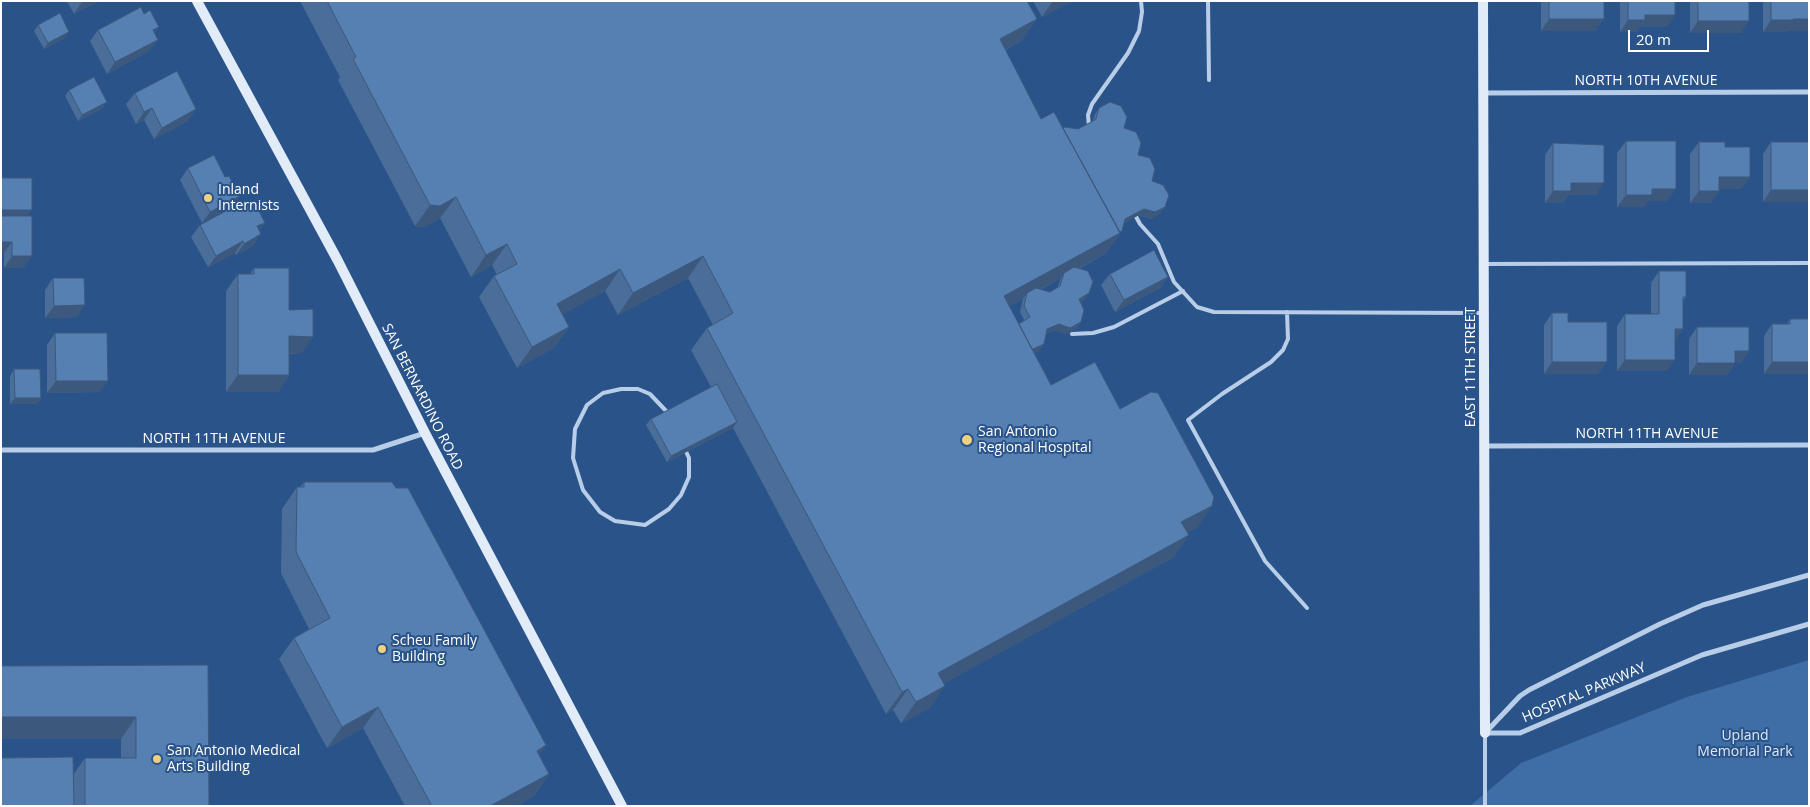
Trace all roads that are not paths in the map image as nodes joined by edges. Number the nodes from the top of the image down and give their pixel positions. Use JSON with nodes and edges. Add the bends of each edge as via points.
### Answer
{"nodes":[{"id":1,"x":197,"y":1,"type":"edge"},
{"id":2,"x":1141,"y":1,"type":"edge"},
{"id":3,"x":1208,"y":1,"type":"edge"},
{"id":4,"x":1483,"y":1,"type":"edge"},
{"id":5,"x":1209,"y":80,"type":"dead end"},
{"id":6,"x":1809,"y":92,"type":"edge"},
{"id":7,"x":1483,"y":93,"type":"junction"},
{"id":8,"x":1093,"y":135,"type":"edge"},
{"id":9,"x":1132,"y":209,"type":"edge"},
{"id":10,"x":1809,"y":262,"type":"edge"},
{"id":11,"x":1484,"y":264,"type":"junction"},
{"id":12,"x":1183,"y":291,"type":"junction"},
{"id":13,"x":1287,"y":312,"type":"junction"},
{"id":14,"x":1484,"y":313,"type":"junction"},
{"id":15,"x":1072,"y":334,"type":"edge"},
{"id":16,"x":425,"y":433,"type":"junction"},
{"id":17,"x":1809,"y":445,"type":"edge"},
{"id":18,"x":1485,"y":446,"type":"junction"},
{"id":19,"x":1,"y":450,"type":"edge"},
{"id":20,"x":645,"y":525,"type":"joint"},
{"id":21,"x":1809,"y":575,"type":"edge"},
{"id":22,"x":1307,"y":608,"type":"dead end"},
{"id":23,"x":1809,"y":624,"type":"edge"},
{"id":24,"x":1485,"y":733,"type":"junction"},
{"id":25,"x":622,"y":806,"type":"edge"},
{"id":26,"x":1485,"y":806,"type":"edge"}],
"edges":[{"from":1,"to":16,"type":"street","name":"SAN BERNARDINO ROAD","via":[[338,261]]},
{"from":2,"to":8,"type":"lane","via":[[1139,31],[1090,110],[1089,127]]},
{"from":3,"to":5,"type":"lane"},
{"from":4,"to":7,"type":"street","name":"EAST 11TH STREET"},
{"from":6,"to":7,"type":"street","name":"NORTH 10TH AVENUE"},
{"from":7,"to":11,"type":"street","name":"EAST 11TH STREET"},
{"from":9,"to":12,"type":"lane","via":[[1140,224],[1158,244],[1174,282]]},
{"from":10,"to":11,"type":"lane"},
{"from":11,"to":14,"type":"street","name":"EAST 11TH STREET"},
{"from":12,"to":13,"type":"lane","via":[[1197,307],[1214,312]]},
{"from":12,"to":15,"type":"lane","via":[[1114,327],[1093,334]]},
{"from":13,"to":14,"type":"lane"},
{"from":13,"to":22,"type":"lane","via":[[1288,339],[1283,350],[1271,362],[1188,420],[1265,561]]},
{"from":14,"to":18,"type":"street","name":"EAST 11TH STREET"},
{"from":16,"to":19,"type":"street","name":"NORTH 11TH AVENUE","via":[[373,450]]},
{"from":16,"to":25,"type":"street","name":"SAN BERNARDINO ROAD"},
{"from":17,"to":18,"type":"street","name":"NORTH 11TH AVENUE"},
{"from":18,"to":24,"type":"street","name":"EAST 11TH STREET"},
{"from":20,"to":20,"type":"lane","via":[[669,509],[686,487],[690,467],[687,451],[668,414],[650,394],[638,389],[602,393],[587,405],[576,429],[573,458],[580,482],[600,512],[615,521]]},
{"from":21,"to":24,"type":"street","name":"HOSPITAL PARKWAY","via":[[1703,605],[1660,624],[1529,690]]},
{"from":23,"to":24,"type":"street","name":"HOSPITAL PARKWAY","via":[[1702,655],[1520,733]]},
{"from":24,"to":26,"type":"lane"}]}
